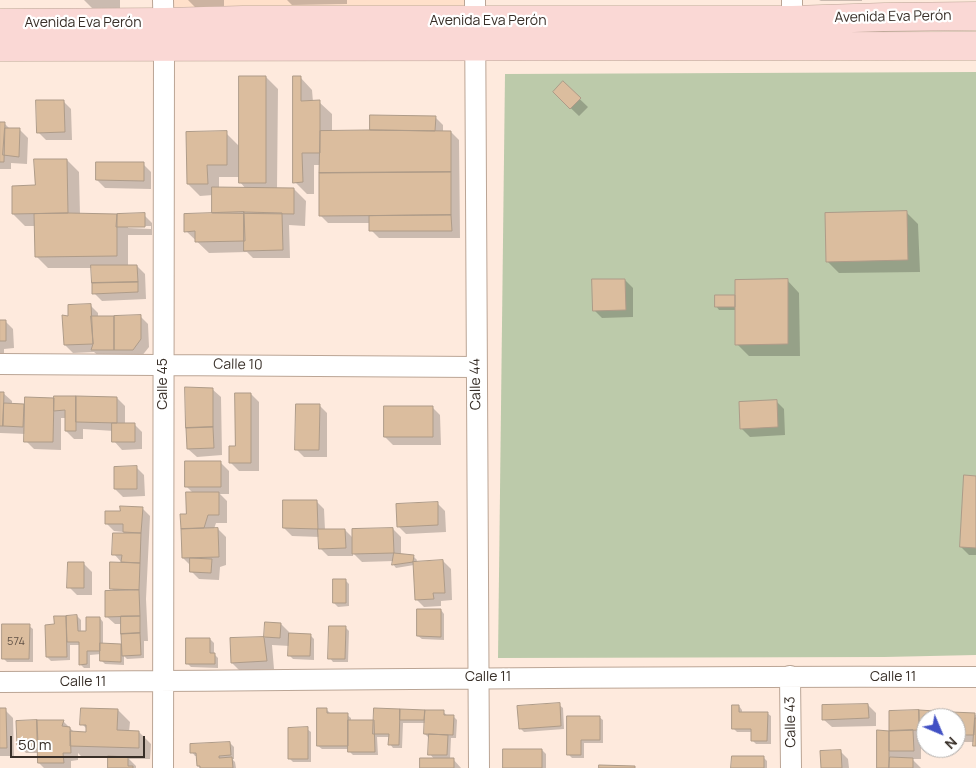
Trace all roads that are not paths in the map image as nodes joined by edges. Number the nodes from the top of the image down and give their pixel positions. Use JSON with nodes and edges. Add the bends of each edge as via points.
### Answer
{"nodes":[{"id":1,"x":792,"y":10,"type":"edge"},
{"id":2,"x":976,"y":16,"type":"edge"},
{"id":3,"x":0,"y":23,"type":"edge"},
{"id":4,"x":164,"y":23,"type":"edge"},
{"id":5,"x":475,"y":23,"type":"edge"},
{"id":6,"x":976,"y":46,"type":"edge"},
{"id":7,"x":0,"y":47,"type":"edge"},
{"id":8,"x":792,"y":47,"type":"junction"},
{"id":9,"x":0,"y":364,"type":"edge"},
{"id":10,"x":163,"y":364,"type":"junction"},
{"id":11,"x":476,"y":367,"type":"junction"},
{"id":12,"x":790,"y":676,"type":"junction"},
{"id":13,"x":479,"y":677,"type":"junction"},
{"id":14,"x":976,"y":677,"type":"edge"},
{"id":15,"x":0,"y":682,"type":"edge"},
{"id":16,"x":163,"y":682,"type":"junction"},
{"id":17,"x":163,"y":768,"type":"edge"},
{"id":18,"x":479,"y":768,"type":"edge"},
{"id":19,"x":791,"y":768,"type":"edge"}],
"edges":[{"from":1,"to":2,"type":"main road","name":"Avenida Eva Perón","via":[[885,17]]},
{"from":1,"to":5,"type":"main road","name":"Avenida Eva Perón"},
{"from":1,"to":8,"type":"street"},
{"from":3,"to":4,"type":"main road","name":"Avenida Eva Perón"},
{"from":4,"to":5,"type":"main road","name":"Avenida Eva Perón","via":[[244,20]]},
{"from":4,"to":7,"type":"main road","name":"Avenida Eva Perón"},
{"from":4,"to":10,"type":"street","name":"Calle 45"},
{"from":5,"to":8,"type":"main road","name":"Avenida Eva Perón"},
{"from":5,"to":11,"type":"street","name":"Calle 44"},
{"from":6,"to":8,"type":"main road","name":"Avenida Eva Perón"},
{"from":9,"to":10,"type":"street","name":"Calle 10"},
{"from":10,"to":11,"type":"street","name":"Calle 10"},
{"from":10,"to":16,"type":"street","name":"Calle 45"},
{"from":11,"to":13,"type":"street","name":"Calle 44"},
{"from":12,"to":13,"type":"street","name":"Calle 11"},
{"from":12,"to":14,"type":"street","name":"Calle 11"},
{"from":12,"to":19,"type":"street","name":"Calle 43"},
{"from":13,"to":16,"type":"street","name":"Calle 11"},
{"from":13,"to":18,"type":"street","name":"Calle 44"},
{"from":15,"to":16,"type":"street","name":"Calle 11"},
{"from":16,"to":17,"type":"street","name":"Calle 45"}]}
